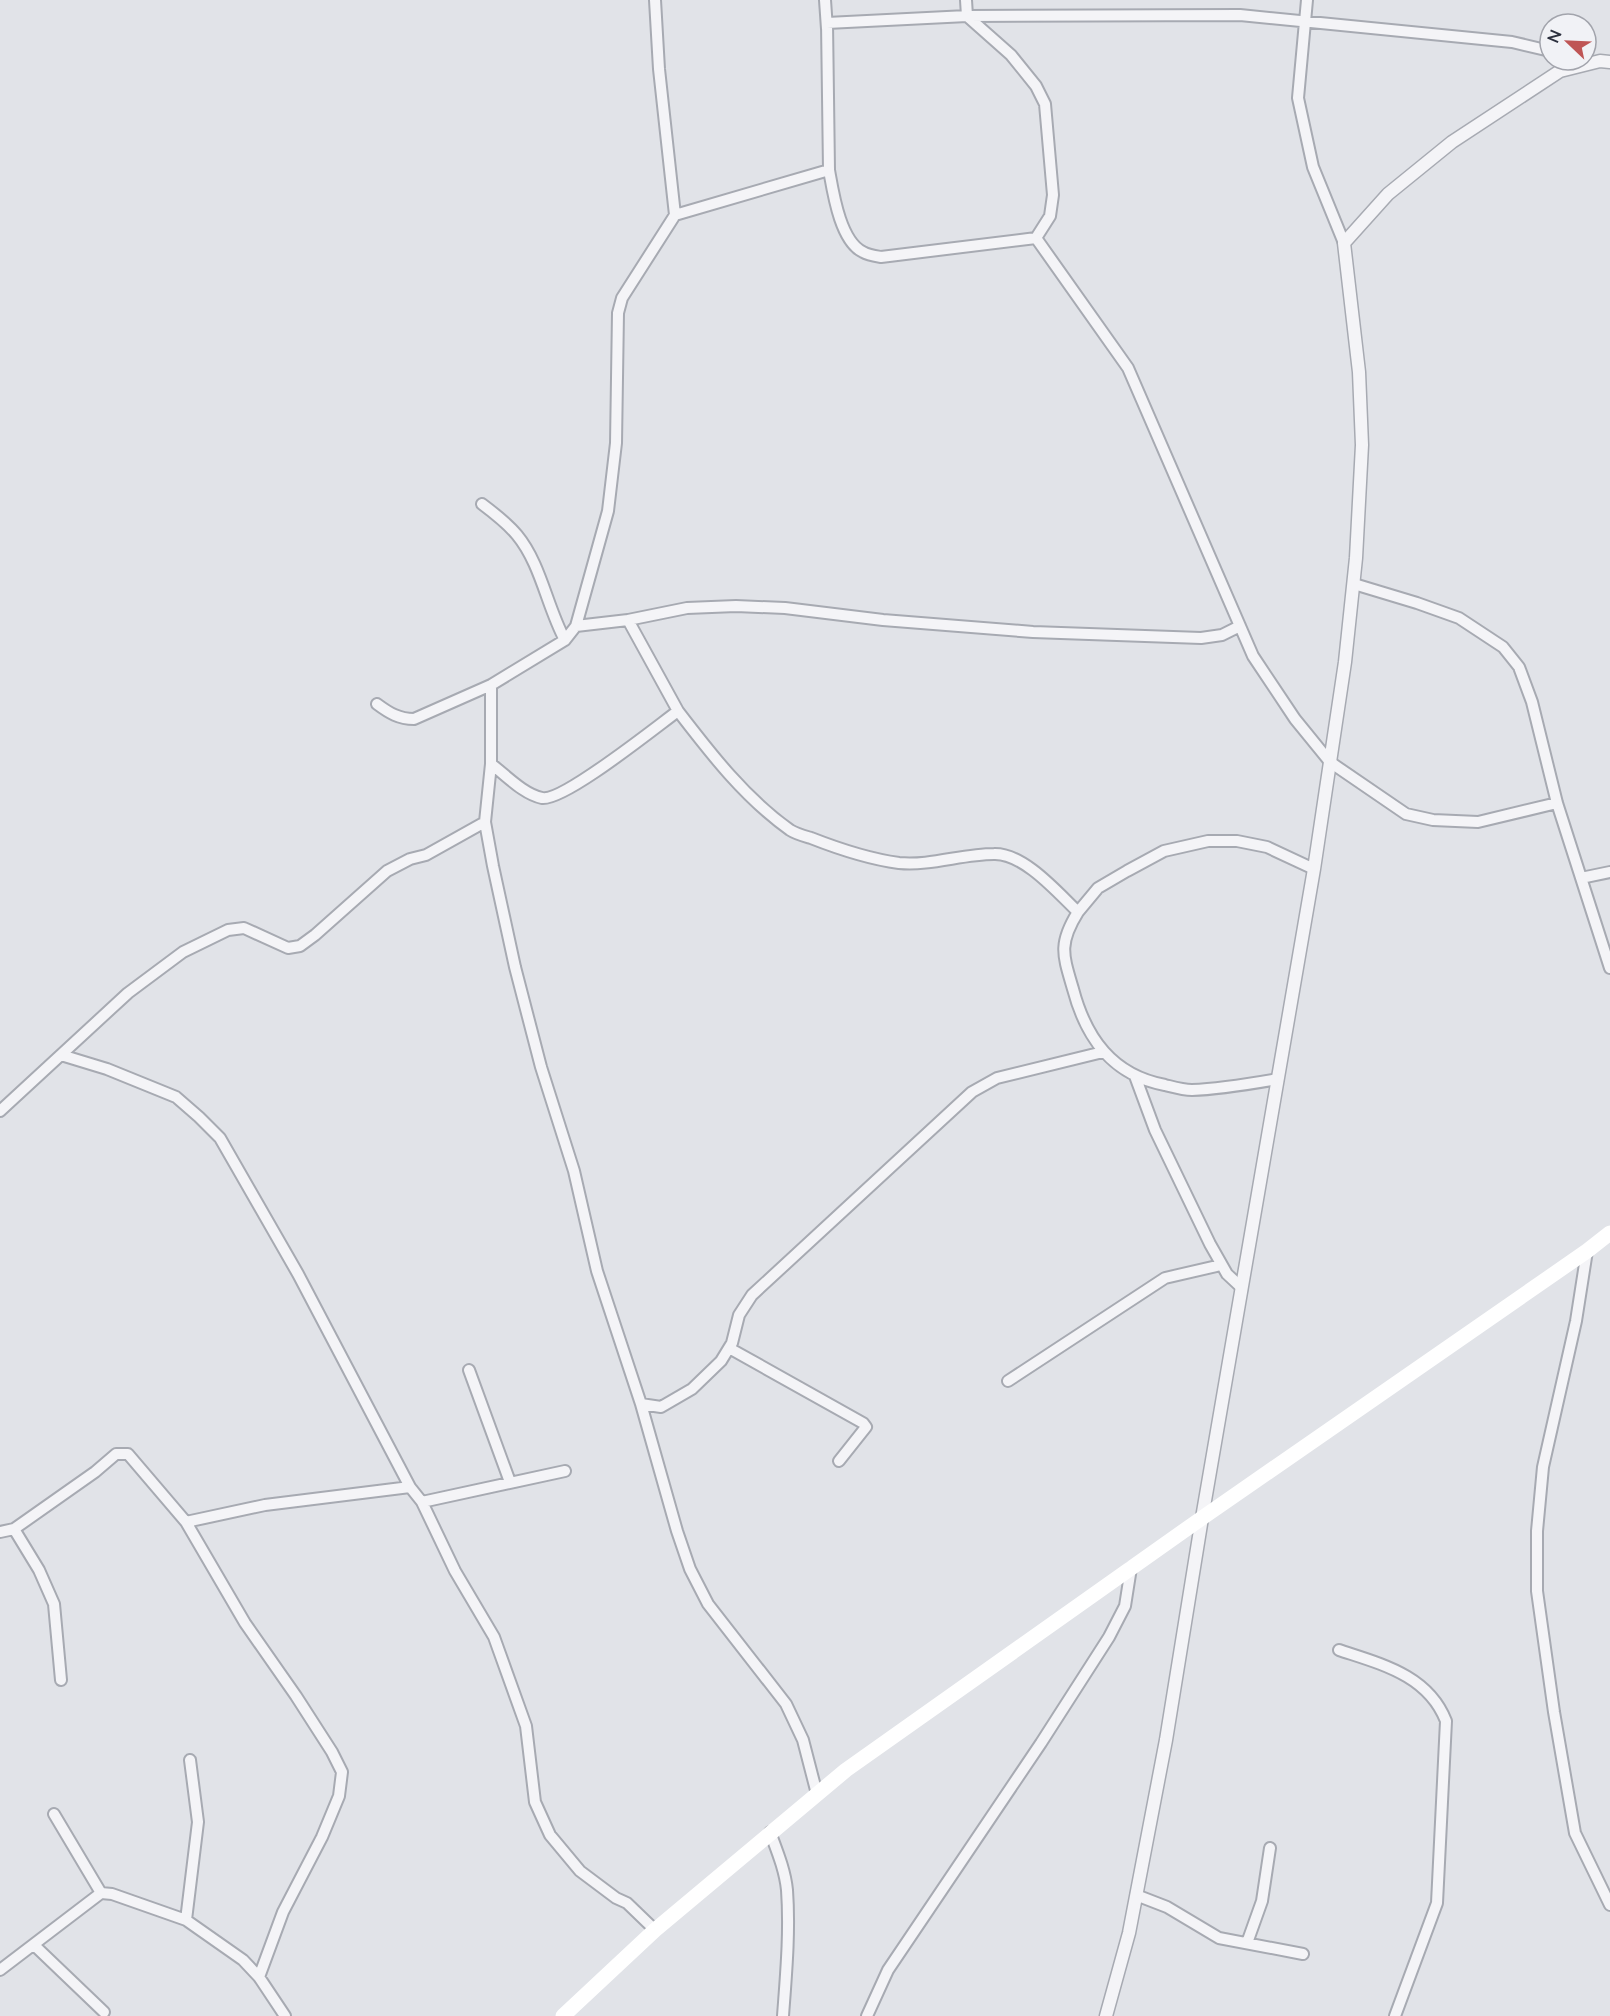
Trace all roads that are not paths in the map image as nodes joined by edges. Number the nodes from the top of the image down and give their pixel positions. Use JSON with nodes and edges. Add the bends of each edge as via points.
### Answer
{"nodes":[{"id":1,"x":655,"y":0,"type":"edge"},
{"id":2,"x":825,"y":0,"type":"edge"},
{"id":3,"x":966,"y":0,"type":"edge"},
{"id":4,"x":1307,"y":0,"type":"edge"},
{"id":5,"x":967,"y":16,"type":"junction"},
{"id":6,"x":1306,"y":22,"type":"junction"},
{"id":7,"x":827,"y":29,"type":"junction"},
{"id":8,"x":1538,"y":48,"type":"edge"},
{"id":9,"x":1605,"y":62,"type":"edge"},
{"id":10,"x":829,"y":170,"type":"junction"},
{"id":11,"x":675,"y":215,"type":"junction"},
{"id":12,"x":1036,"y":238,"type":"junction"},
{"id":13,"x":1344,"y":243,"type":"junction"},
{"id":14,"x":482,"y":504,"type":"dead end"},
{"id":15,"x":1354,"y":584,"type":"junction"},
{"id":16,"x":628,"y":620,"type":"junction"},
{"id":17,"x":576,"y":626,"type":"junction"},
{"id":18,"x":1240,"y":626,"type":"junction"},
{"id":19,"x":565,"y":640,"type":"junction"},
{"id":20,"x":491,"y":685,"type":"junction"},
{"id":21,"x":377,"y":704,"type":"dead end"},
{"id":22,"x":678,"y":711,"type":"junction"},
{"id":23,"x":1330,"y":762,"type":"junction"},
{"id":24,"x":491,"y":764,"type":"junction"},
{"id":25,"x":1557,"y":803,"type":"junction"},
{"id":26,"x":485,"y":822,"type":"junction"},
{"id":27,"x":1314,"y":870,"type":"junction"},
{"id":28,"x":1610,"y":873,"type":"edge"},
{"id":29,"x":1581,"y":878,"type":"junction"},
{"id":30,"x":1078,"y":912,"type":"junction"},
{"id":31,"x":1610,"y":968,"type":"edge"},
{"id":32,"x":1103,"y":1052,"type":"junction"},
{"id":33,"x":61,"y":1055,"type":"junction"},
{"id":34,"x":1135,"y":1076,"type":"junction"},
{"id":35,"x":1278,"y":1079,"type":"junction"},
{"id":36,"x":0,"y":1111,"type":"edge"},
{"id":37,"x":1610,"y":1233,"type":"edge"},
{"id":38,"x":1587,"y":1251,"type":"junction"},
{"id":39,"x":1221,"y":1264,"type":"junction"},
{"id":40,"x":1242,"y":1288,"type":"junction"},
{"id":41,"x":729,"y":1348,"type":"junction"},
{"id":42,"x":469,"y":1370,"type":"dead end"},
{"id":43,"x":1008,"y":1381,"type":"dead end"},
{"id":44,"x":641,"y":1404,"type":"junction"},
{"id":45,"x":839,"y":1461,"type":"dead end"},
{"id":46,"x":565,"y":1470,"type":"dead end"},
{"id":47,"x":510,"y":1482,"type":"junction"},
{"id":48,"x":410,"y":1487,"type":"junction"},
{"id":49,"x":422,"y":1502,"type":"junction"},
{"id":50,"x":1202,"y":1518,"type":"junction"},
{"id":51,"x":186,"y":1522,"type":"junction"},
{"id":52,"x":14,"y":1528,"type":"junction"},
{"id":53,"x":0,"y":1532,"type":"edge"},
{"id":54,"x":1131,"y":1568,"type":"junction"},
{"id":55,"x":1339,"y":1650,"type":"dead end"},
{"id":56,"x":61,"y":1680,"type":"dead end"},
{"id":57,"x":190,"y":1760,"type":"dead end"},
{"id":58,"x":817,"y":1794,"type":"junction"},
{"id":59,"x":54,"y":1814,"type":"dead end"},
{"id":60,"x":770,"y":1832,"type":"junction"},
{"id":61,"x":1270,"y":1848,"type":"dead end"},
{"id":62,"x":101,"y":1893,"type":"junction"},
{"id":63,"x":1136,"y":1895,"type":"junction"},
{"id":64,"x":1610,"y":1905,"type":"edge"},
{"id":65,"x":186,"y":1920,"type":"junction"},
{"id":66,"x":655,"y":1930,"type":"junction"},
{"id":67,"x":1247,"y":1944,"type":"junction"},
{"id":68,"x":34,"y":1945,"type":"junction"},
{"id":69,"x":1303,"y":1954,"type":"dead end"},
{"id":70,"x":0,"y":1970,"type":"edge"},
{"id":71,"x":259,"y":1977,"type":"junction"},
{"id":72,"x":104,"y":2012,"type":"dead end"},
{"id":73,"x":285,"y":2016,"type":"edge"},
{"id":74,"x":563,"y":2016,"type":"edge"},
{"id":75,"x":783,"y":2016,"type":"edge"},
{"id":76,"x":867,"y":2016,"type":"edge"},
{"id":77,"x":1106,"y":2016,"type":"edge"},
{"id":78,"x":1395,"y":2016,"type":"edge"}],
"edges":[{"from":1,"to":11,"type":"street"},
{"from":2,"to":7,"type":"street"},
{"from":3,"to":5,"type":"street"},
{"from":4,"to":6,"type":"street"},
{"from":5,"to":6,"type":"street","via":[[1240,15]]},
{"from":5,"to":7,"type":"street","via":[[827,22]]},
{"from":5,"to":12,"type":"street","via":[[1011,55],[1045,104],[1053,195],[1050,216]]},
{"from":6,"to":8,"type":"street","via":[[1512,42]]},
{"from":6,"to":13,"type":"street","via":[[1298,98],[1313,167]]},
{"from":7,"to":10,"type":"street"},
{"from":9,"to":13,"type":"street","via":[[1560,71],[1452,142],[1388,194]]},
{"from":10,"to":11,"type":"street"},
{"from":10,"to":12,"type":"street","via":[[839,217],[861,252],[881,257]]},
{"from":11,"to":17,"type":"street","via":[[620,306],[616,443],[608,511]]},
{"from":12,"to":18,"type":"street","via":[[1128,368]]},
{"from":13,"to":15,"type":"street","via":[[1359,372],[1362,445]]},
{"from":14,"to":19,"type":"street","via":[[518,536]]},
{"from":15,"to":23,"type":"street"},
{"from":15,"to":25,"type":"street","via":[[1459,618],[1503,647],[1519,667],[1532,702]]},
{"from":16,"to":17,"type":"street"},
{"from":16,"to":18,"type":"street","via":[[687,608],[736,606],[1044,633],[1201,638],[1222,635]]},
{"from":16,"to":22,"type":"street"},
{"from":17,"to":19,"type":"street"},
{"from":18,"to":23,"type":"street","via":[[1253,656]]},
{"from":19,"to":20,"type":"street"},
{"from":20,"to":21,"type":"street","via":[[414,719],[402,719]]},
{"from":20,"to":24,"type":"street"},
{"from":22,"to":24,"type":"street","via":[[592,774],[564,792],[544,798],[530,793]]},
{"from":22,"to":30,"type":"street","via":[[719,764],[792,831],[842,850],[899,863],[996,853],[1019,860]]},
{"from":23,"to":25,"type":"street","via":[[1406,814],[1433,820],[1478,822]]},
{"from":23,"to":27,"type":"street"},
{"from":24,"to":26,"type":"street"},
{"from":25,"to":29,"type":"street"},
{"from":26,"to":33,"type":"street","via":[[426,855],[387,871],[300,946],[288,948],[244,928],[228,930],[183,952],[128,993]]},
{"from":26,"to":44,"type":"street","via":[[505,925],[538,1056],[574,1171],[597,1271]]},
{"from":27,"to":30,"type":"street","via":[[1267,847],[1208,841],[1164,851],[1127,871],[1098,888]]},
{"from":27,"to":35,"type":"street"},
{"from":28,"to":29,"type":"street"},
{"from":29,"to":31,"type":"street"},
{"from":30,"to":32,"type":"street","via":[[1067,930],[1063,957],[1078,1009]]},
{"from":32,"to":34,"type":"street"},
{"from":32,"to":41,"type":"street","via":[[997,1078],[972,1092],[752,1295],[739,1315]]},
{"from":33,"to":36,"type":"street"},
{"from":33,"to":48,"type":"street","via":[[176,1097],[220,1138],[298,1274]]},
{"from":34,"to":35,"type":"street","via":[[1189,1090]]},
{"from":34,"to":39,"type":"street","via":[[1155,1130]]},
{"from":35,"to":40,"type":"street"},
{"from":37,"to":38,"type":"main road"},
{"from":38,"to":50,"type":"main road"},
{"from":38,"to":64,"type":"street","via":[[1576,1321],[1543,1467],[1537,1531],[1538,1592],[1575,1833]]},
{"from":39,"to":40,"type":"street"},
{"from":39,"to":43,"type":"street","via":[[1165,1278]]},
{"from":40,"to":50,"type":"street"},
{"from":41,"to":44,"type":"street","via":[[692,1389],[661,1407]]},
{"from":41,"to":45,"type":"street","via":[[863,1423],[866,1427]]},
{"from":42,"to":47,"type":"street"},
{"from":44,"to":58,"type":"street","via":[[690,1569],[708,1604],[786,1704],[803,1740]]},
{"from":46,"to":47,"type":"street"},
{"from":47,"to":49,"type":"street"},
{"from":48,"to":49,"type":"street"},
{"from":48,"to":51,"type":"street","via":[[265,1505]]},
{"from":49,"to":66,"type":"street","via":[[455,1571],[494,1637],[526,1726],[535,1802],[550,1835],[580,1870],[638,1911]]},
{"from":50,"to":54,"type":"main road"},
{"from":50,"to":63,"type":"street"},
{"from":51,"to":52,"type":"street","via":[[128,1454],[116,1454]]},
{"from":51,"to":71,"type":"street","via":[[245,1623],[302,1705],[342,1772],[339,1796],[322,1838],[283,1912]]},
{"from":52,"to":53,"type":"street"},
{"from":52,"to":56,"type":"street","via":[[54,1604]]},
{"from":54,"to":58,"type":"main road"},
{"from":54,"to":76,"type":"street","via":[[1125,1606],[1109,1637],[888,1970]]},
{"from":55,"to":78,"type":"street","via":[[1397,1670],[1433,1696],[1446,1721],[1437,1903]]},
{"from":57,"to":65,"type":"street","via":[[198,1822]]},
{"from":58,"to":60,"type":"main road"},
{"from":59,"to":62,"type":"street"},
{"from":60,"to":66,"type":"main road"},
{"from":60,"to":75,"type":"street","via":[[787,1889]]},
{"from":61,"to":67,"type":"street","via":[[1262,1901]]},
{"from":62,"to":65,"type":"street"},
{"from":62,"to":68,"type":"street"},
{"from":63,"to":67,"type":"street","via":[[1167,1907],[1219,1938]]},
{"from":63,"to":77,"type":"street"},
{"from":65,"to":71,"type":"street","via":[[243,1960]]},
{"from":66,"to":74,"type":"main road"},
{"from":67,"to":69,"type":"street"},
{"from":68,"to":70,"type":"street"},
{"from":68,"to":72,"type":"street"},
{"from":71,"to":73,"type":"street"}]}
